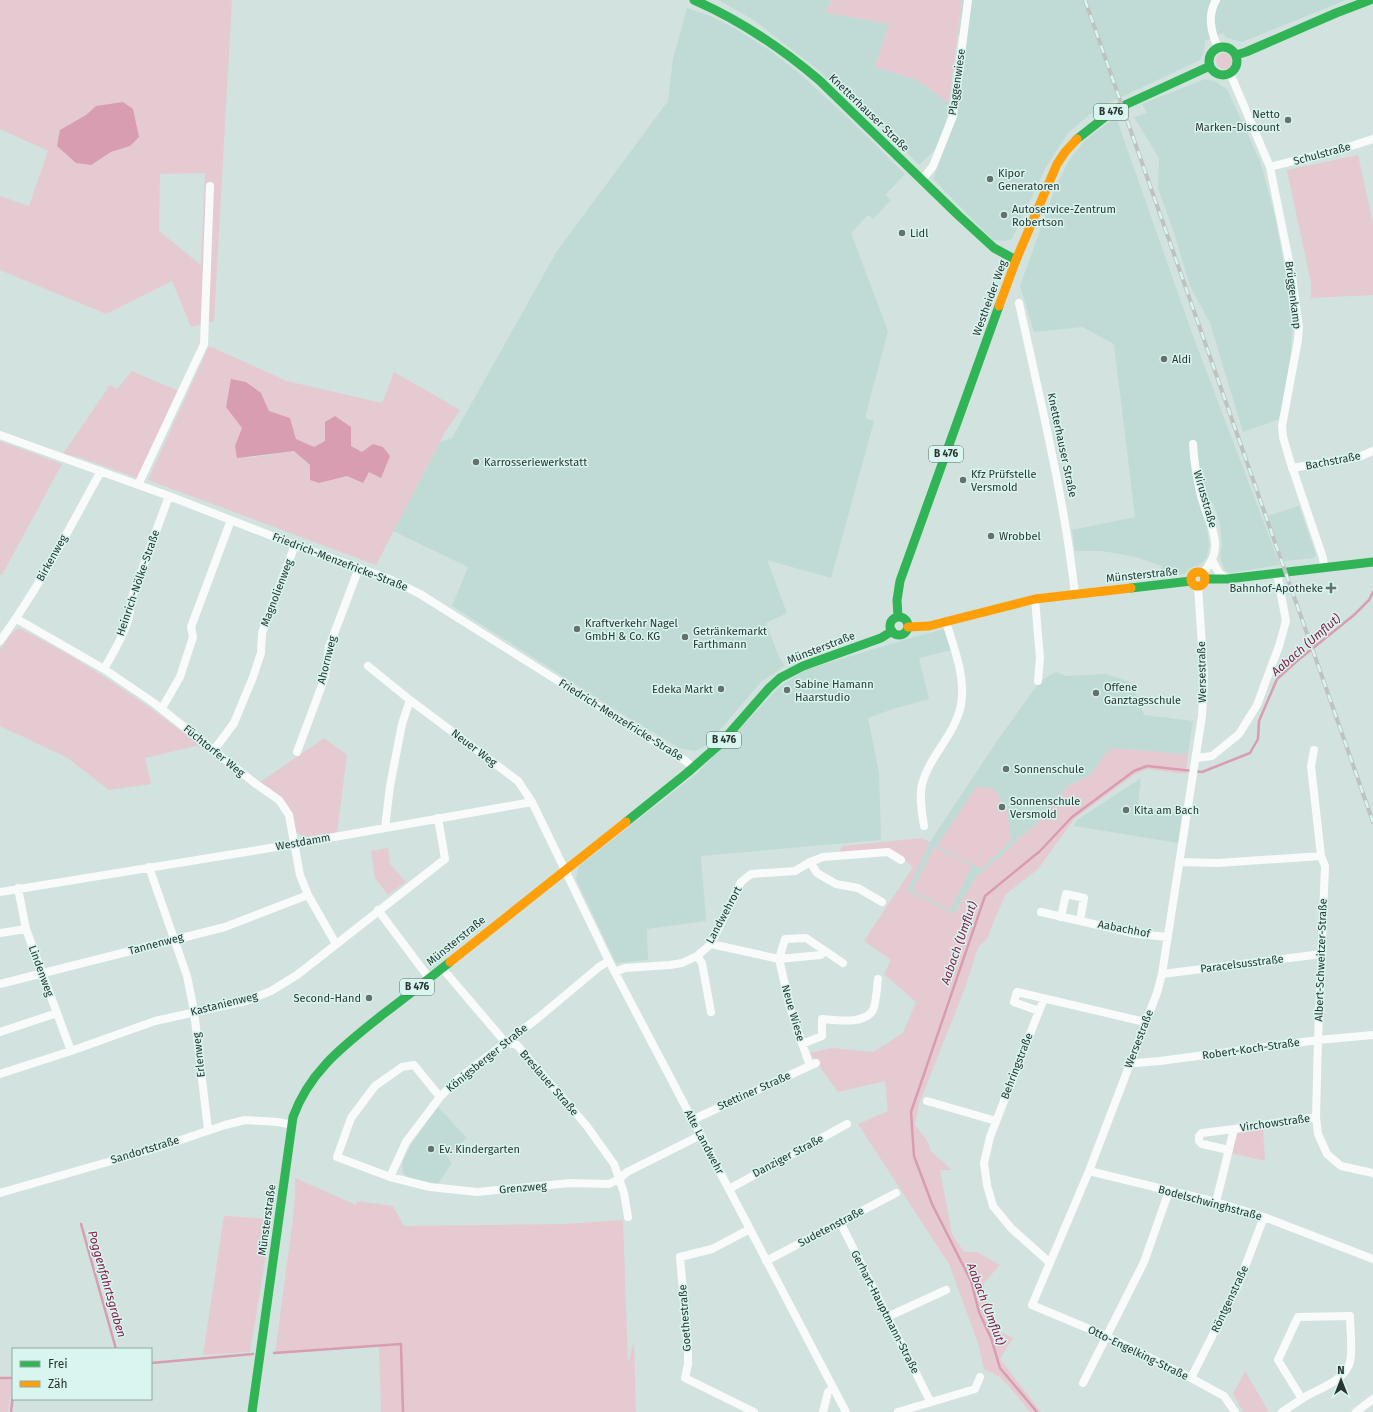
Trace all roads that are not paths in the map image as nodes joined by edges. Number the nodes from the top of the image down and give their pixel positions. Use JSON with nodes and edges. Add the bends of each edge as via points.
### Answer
{"nodes":[{"id":1,"x":694,"y":0,"type":"edge"},
{"id":2,"x":968,"y":0,"type":"edge"},
{"id":3,"x":1216,"y":0,"type":"edge"},
{"id":4,"x":1370,"y":0,"type":"edge"},
{"id":5,"x":1218,"y":48,"type":"junction"},
{"id":6,"x":1236,"y":55,"type":"junction"},
{"id":7,"x":1210,"y":66,"type":"junction"},
{"id":8,"x":1230,"y":73,"type":"junction"},
{"id":9,"x":1373,"y":139,"type":"edge"},
{"id":10,"x":1270,"y":167,"type":"junction"},
{"id":11,"x":922,"y":180,"type":"junction"},
{"id":12,"x":210,"y":186,"type":"dead end"},
{"id":13,"x":1016,"y":260,"type":"junction"},
{"id":14,"x":1019,"y":303,"type":"dead end"},
{"id":15,"x":0,"y":435,"type":"edge"},
{"id":16,"x":1193,"y":444,"type":"dead end"},
{"id":17,"x":1373,"y":452,"type":"edge"},
{"id":18,"x":1292,"y":468,"type":"junction"},
{"id":19,"x":101,"y":471,"type":"junction"},
{"id":20,"x":138,"y":485,"type":"junction"},
{"id":21,"x":169,"y":496,"type":"junction"},
{"id":22,"x":231,"y":520,"type":"junction"},
{"id":23,"x":295,"y":545,"type":"junction"},
{"id":24,"x":1212,"y":560,"type":"junction"},
{"id":25,"x":1373,"y":562,"type":"edge"},
{"id":26,"x":359,"y":568,"type":"junction"},
{"id":27,"x":1324,"y":568,"type":"junction"},
{"id":28,"x":1276,"y":573,"type":"junction"},
{"id":29,"x":1203,"y":576,"type":"junction"},
{"id":30,"x":1227,"y":579,"type":"junction"},
{"id":31,"x":1195,"y":584,"type":"junction"},
{"id":32,"x":1075,"y":594,"type":"junction"},
{"id":33,"x":1035,"y":599,"type":"junction"},
{"id":34,"x":898,"y":617,"type":"junction"},
{"id":35,"x":17,"y":619,"type":"junction"},
{"id":36,"x":946,"y":622,"type":"junction"},
{"id":37,"x":908,"y":627,"type":"junction"},
{"id":38,"x":892,"y":631,"type":"junction"},
{"id":39,"x":0,"y":641,"type":"edge"},
{"id":40,"x":368,"y":666,"type":"dead end"},
{"id":41,"x":104,"y":669,"type":"junction"},
{"id":42,"x":1038,"y":681,"type":"dead end"},
{"id":43,"x":410,"y":700,"type":"junction"},
{"id":44,"x":162,"y":708,"type":"junction"},
{"id":45,"x":214,"y":750,"type":"junction"},
{"id":46,"x":1314,"y":750,"type":"dead end"},
{"id":47,"x":297,"y":752,"type":"dead end"},
{"id":48,"x":1196,"y":760,"type":"junction"},
{"id":49,"x":693,"y":768,"type":"junction"},
{"id":50,"x":532,"y":802,"type":"junction"},
{"id":51,"x":438,"y":818,"type":"junction"},
{"id":52,"x":924,"y":826,"type":"dead end"},
{"id":53,"x":385,"y":828,"type":"junction"},
{"id":54,"x":294,"y":844,"type":"junction"},
{"id":55,"x":1322,"y":856,"type":"junction"},
{"id":56,"x":901,"y":860,"type":"dead end"},
{"id":57,"x":810,"y":862,"type":"junction"},
{"id":58,"x":1179,"y":862,"type":"junction"},
{"id":59,"x":149,"y":867,"type":"junction"},
{"id":60,"x":566,"y":869,"type":"junction"},
{"id":61,"x":18,"y":888,"type":"junction"},
{"id":62,"x":0,"y":892,"type":"edge"},
{"id":63,"x":308,"y":895,"type":"junction"},
{"id":64,"x":882,"y":902,"type":"dead end"},
{"id":65,"x":378,"y":910,"type":"junction"},
{"id":66,"x":1041,"y":912,"type":"dead end"},
{"id":67,"x":1061,"y":917,"type":"junction"},
{"id":68,"x":1080,"y":921,"type":"junction"},
{"id":69,"x":26,"y":929,"type":"junction"},
{"id":70,"x":0,"y":934,"type":"edge"},
{"id":71,"x":1168,"y":937,"type":"junction"},
{"id":72,"x":175,"y":939,"type":"junction"},
{"id":73,"x":336,"y":944,"type":"junction"},
{"id":74,"x":711,"y":944,"type":"junction"},
{"id":75,"x":825,"y":951,"type":"junction"},
{"id":76,"x":1322,"y":954,"type":"junction"},
{"id":77,"x":697,"y":956,"type":"junction"},
{"id":78,"x":779,"y":959,"type":"junction"},
{"id":79,"x":609,"y":961,"type":"junction"},
{"id":80,"x":843,"y":963,"type":"dead end"},
{"id":81,"x":442,"y":968,"type":"junction"},
{"id":82,"x":615,"y":972,"type":"junction"},
{"id":83,"x":42,"y":974,"type":"junction"},
{"id":84,"x":1162,"y":974,"type":"junction"},
{"id":85,"x":429,"y":978,"type":"junction"},
{"id":86,"x":878,"y":979,"type":"dead end"},
{"id":87,"x":0,"y":984,"type":"edge"},
{"id":88,"x":1044,"y":999,"type":"junction"},
{"id":89,"x":194,"y":1011,"type":"junction"},
{"id":90,"x":1039,"y":1011,"type":"junction"},
{"id":91,"x":711,"y":1012,"type":"dead end"},
{"id":92,"x":57,"y":1013,"type":"junction"},
{"id":93,"x":1145,"y":1022,"type":"junction"},
{"id":94,"x":0,"y":1032,"type":"edge"},
{"id":95,"x":1373,"y":1035,"type":"edge"},
{"id":96,"x":1318,"y":1040,"type":"junction"},
{"id":97,"x":505,"y":1042,"type":"junction"},
{"id":98,"x":802,"y":1044,"type":"junction"},
{"id":99,"x":71,"y":1051,"type":"junction"},
{"id":100,"x":1130,"y":1061,"type":"junction"},
{"id":101,"x":813,"y":1064,"type":"joint"},
{"id":102,"x":0,"y":1074,"type":"edge"},
{"id":103,"x":440,"y":1097,"type":"junction"},
{"id":104,"x":927,"y":1101,"type":"dead end"},
{"id":105,"x":1316,"y":1117,"type":"junction"},
{"id":106,"x":692,"y":1120,"type":"junction"},
{"id":107,"x":996,"y":1121,"type":"junction"},
{"id":108,"x":847,"y":1124,"type":"dead end"},
{"id":109,"x":292,"y":1125,"type":"junction"},
{"id":110,"x":1234,"y":1129,"type":"junction"},
{"id":111,"x":208,"y":1130,"type":"junction"},
{"id":112,"x":701,"y":1135,"type":"junction"},
{"id":113,"x":1229,"y":1150,"type":"junction"},
{"id":114,"x":1089,"y":1171,"type":"junction"},
{"id":115,"x":1373,"y":1173,"type":"edge"},
{"id":116,"x":390,"y":1177,"type":"junction"},
{"id":117,"x":619,"y":1179,"type":"junction"},
{"id":118,"x":729,"y":1189,"type":"junction"},
{"id":119,"x":1169,"y":1191,"type":"junction"},
{"id":120,"x":0,"y":1193,"type":"edge"},
{"id":121,"x":896,"y":1193,"type":"dead end"},
{"id":122,"x":1216,"y":1202,"type":"junction"},
{"id":123,"x":628,"y":1217,"type":"dead end"},
{"id":124,"x":1264,"y":1217,"type":"junction"},
{"id":125,"x":840,"y":1222,"type":"junction"},
{"id":126,"x":750,"y":1229,"type":"junction"},
{"id":127,"x":1373,"y":1259,"type":"edge"},
{"id":128,"x":766,"y":1261,"type":"junction"},
{"id":129,"x":1050,"y":1263,"type":"junction"},
{"id":130,"x":946,"y":1290,"type":"dead end"},
{"id":131,"x":1032,"y":1305,"type":"joint"},
{"id":132,"x":888,"y":1317,"type":"junction"},
{"id":133,"x":1106,"y":1336,"type":"junction"},
{"id":134,"x":980,"y":1377,"type":"dead end"},
{"id":135,"x":1191,"y":1378,"type":"junction"},
{"id":136,"x":1083,"y":1384,"type":"dead end"},
{"id":137,"x":833,"y":1388,"type":"junction"},
{"id":138,"x":1302,"y":1398,"type":"junction"},
{"id":139,"x":1373,"y":1399,"type":"edge"},
{"id":140,"x":930,"y":1401,"type":"junction"},
{"id":141,"x":1361,"y":1411,"type":"edge"},
{"id":142,"x":252,"y":1412,"type":"edge"},
{"id":143,"x":754,"y":1412,"type":"edge"},
{"id":144,"x":823,"y":1412,"type":"edge"},
{"id":145,"x":846,"y":1412,"type":"edge"},
{"id":146,"x":898,"y":1412,"type":"edge"},
{"id":147,"x":1235,"y":1412,"type":"edge"},
{"id":148,"x":1282,"y":1412,"type":"edge"}],
"edges":[{"from":1,"to":11,"type":"main road","name":"Knetterhauser Straße","via":[[739,21],[798,62]]},
{"from":2,"to":11,"type":"street","name":"Plaggenwiese","via":[[953,116],[933,166]]},
{"from":3,"to":5,"type":"street","via":[[1210,23]]},
{"from":4,"to":6,"type":"main road"},
{"from":5,"to":6,"type":"main road","via":[[1232,49]]},
{"from":5,"to":7,"type":"main road","via":[[1209,57]]},
{"from":6,"to":8,"type":"main road","via":[[1237,64]]},
{"from":7,"to":8,"type":"main road","via":[[1216,73]]},
{"from":7,"to":13,"type":"main road","name":"Westheider Weg","number":"B 476","via":[[1119,107],[1070,146],[1054,170]]},
{"from":8,"to":10,"type":"street","name":"Brüggenkamp"},
{"from":9,"to":10,"type":"street","name":"Schulstraße","via":[[1348,148]]},
{"from":10,"to":18,"type":"street","name":"Brüggenkamp","via":[[1292,276],[1299,327],[1282,426]]},
{"from":11,"to":13,"type":"main road","name":"Knetterhauser Straße","via":[[994,248]]},
{"from":12,"to":20,"type":"street","via":[[204,344]]},
{"from":13,"to":34,"type":"main road","name":"Westheider Weg","number":"B 476","via":[[900,581]]},
{"from":14,"to":32,"type":"street","name":"Knetterhauser Straße","via":[[1061,497],[1071,552]]},
{"from":15,"to":19,"type":"street","name":"Friedrich-Menzefricke-Straße"},
{"from":16,"to":24,"type":"street","name":"Wirusstraße","via":[[1196,474],[1215,534]]},
{"from":17,"to":18,"type":"street","name":"Bachstraße","via":[[1359,457]]},
{"from":18,"to":27,"type":"street","name":"Brüggenkamp","via":[[1323,558]]},
{"from":19,"to":20,"type":"street","name":"Friedrich-Menzefricke-Straße"},
{"from":19,"to":35,"type":"street","name":"Birkenweg"},
{"from":20,"to":21,"type":"street","name":"Friedrich-Menzefricke-Straße"},
{"from":21,"to":22,"type":"street","name":"Friedrich-Menzefricke-Straße"},
{"from":21,"to":41,"type":"street","name":"Heinrich-Nölke-Straße","via":[[129,604],[130,612],[120,639]]},
{"from":22,"to":23,"type":"street","name":"Friedrich-Menzefricke-Straße"},
{"from":22,"to":44,"type":"street","via":[[191,627],[193,637],[180,677]]},
{"from":23,"to":26,"type":"street","name":"Friedrich-Menzefricke-Straße"},
{"from":23,"to":45,"type":"street","name":"Magnolienweg","via":[[262,633],[261,653],[253,677],[234,723]]},
{"from":24,"to":29,"type":"street","name":"Wirusstraße"},
{"from":24,"to":30,"type":"street","via":[[1218,573]]},
{"from":25,"to":27,"type":"main road"},
{"from":26,"to":47,"type":"street","name":"Ahornweg","via":[[328,647],[325,677]]},
{"from":26,"to":49,"type":"street","name":"Friedrich-Menzefricke-Straße","via":[[420,594]]},
{"from":27,"to":28,"type":"main road"},
{"from":28,"to":30,"type":"main road"},
{"from":28,"to":48,"type":"street","via":[[1286,621],[1257,705],[1239,734],[1212,756]]},
{"from":29,"to":30,"type":"main road"},
{"from":29,"to":31,"type":"main road","via":[[1198,572],[1194,573],[1191,577]]},
{"from":31,"to":32,"type":"main road","name":"Münsterstraße"},
{"from":31,"to":48,"type":"street","name":"Wersestraße","via":[[1204,676]]},
{"from":32,"to":33,"type":"main road","name":"Münsterstraße"},
{"from":33,"to":36,"type":"main road","name":"Münsterstraße"},
{"from":33,"to":42,"type":"street","via":[[1040,658]]},
{"from":34,"to":37,"type":"main road","via":[[905,620]]},
{"from":34,"to":38,"type":"main road","via":[[891,622]]},
{"from":35,"to":39,"type":"street","name":"Birkenweg"},
{"from":35,"to":41,"type":"street","name":"Füchtorfer Weg"},
{"from":36,"to":37,"type":"main road","name":"Münsterstraße"},
{"from":36,"to":52,"type":"street","via":[[961,675],[961,706],[954,728],[926,772],[921,803]]},
{"from":37,"to":38,"type":"main road","via":[[906,632],[901,634]]},
{"from":38,"to":49,"type":"main road","name":"Münsterstraße","number":"B 476","via":[[881,638],[803,666],[780,678],[720,744]]},
{"from":40,"to":43,"type":"street","name":"Neuer Weg"},
{"from":41,"to":44,"type":"street","name":"Füchtorfer Weg"},
{"from":43,"to":50,"type":"street","name":"Neuer Weg","via":[[518,781]]},
{"from":43,"to":53,"type":"street","via":[[402,724]]},
{"from":44,"to":45,"type":"street","name":"Füchtorfer Weg"},
{"from":45,"to":54,"type":"street","name":"Füchtorfer Weg","via":[[279,800],[289,815]]},
{"from":46,"to":55,"type":"street","name":"Albert-Schweitzer-Straße","via":[[1311,766]]},
{"from":48,"to":58,"type":"street","name":"Wersestraße"},
{"from":49,"to":60,"type":"main road","name":"Münsterstraße","number":"B 476"},
{"from":50,"to":51,"type":"street","name":"Westdamm"},
{"from":50,"to":60,"type":"street"},
{"from":51,"to":53,"type":"street","name":"Westdamm"},
{"from":51,"to":65,"type":"street","name":"Kastanienweg","via":[[445,858]]},
{"from":53,"to":54,"type":"street","name":"Westdamm"},
{"from":54,"to":59,"type":"street","name":"Westdamm"},
{"from":54,"to":63,"type":"street","name":"Füchtorfer Weg","via":[[300,875]]},
{"from":55,"to":58,"type":"street","via":[[1218,863]]},
{"from":55,"to":76,"type":"street","name":"Albert-Schweitzer-Straße","via":[[1325,866]]},
{"from":56,"to":57,"type":"street","name":"Landwehrort","via":[[888,852],[823,857]]},
{"from":57,"to":64,"type":"street","via":[[817,873],[836,884],[858,888]]},
{"from":57,"to":74,"type":"street","name":"Landwehrort","via":[[795,872],[751,874],[742,882]]},
{"from":58,"to":71,"type":"street","name":"Wersestraße"},
{"from":59,"to":61,"type":"street","name":"Westdamm"},
{"from":59,"to":72,"type":"street","name":"Erlenweg"},
{"from":60,"to":79,"type":"street","name":"Alte Landwehr"},
{"from":60,"to":81,"type":"main road","name":"Münsterstraße","number":"B 476"},
{"from":61,"to":62,"type":"street","name":"Westdamm"},
{"from":61,"to":69,"type":"street","name":"Lindenweg"},
{"from":63,"to":72,"type":"street","name":"Tannenweg","via":[[225,927]]},
{"from":63,"to":73,"type":"street","name":"Füchtorfer Weg"},
{"from":65,"to":73,"type":"street","name":"Kastanienweg"},
{"from":65,"to":85,"type":"street"},
{"from":66,"to":67,"type":"street","name":"Aabachhof"},
{"from":67,"to":68,"type":"street","name":"Aabachhof"},
{"from":67,"to":68,"type":"street","via":[[1066,894],[1084,898]]},
{"from":68,"to":71,"type":"street","name":"Aabachhof","via":[[1137,934]]},
{"from":69,"to":70,"type":"street"},
{"from":69,"to":83,"type":"street","name":"Lindenweg"},
{"from":71,"to":84,"type":"street","name":"Wersestraße"},
{"from":72,"to":83,"type":"street","name":"Tannenweg"},
{"from":72,"to":89,"type":"street","name":"Erlenweg","via":[[187,976]]},
{"from":73,"to":89,"type":"street","name":"Kastanienweg","via":[[297,975],[270,991],[246,1001]]},
{"from":74,"to":77,"type":"street","name":"Landwehrort"},
{"from":74,"to":78,"type":"street"},
{"from":75,"to":78,"type":"street","via":[[821,955]]},
{"from":75,"to":78,"type":"street","name":"Neue Wiese","via":[[806,938],[785,939]]},
{"from":75,"to":80,"type":"street","name":"Neue Wiese"},
{"from":76,"to":84,"type":"street","name":"Paracelsusstraße"},
{"from":76,"to":96,"type":"street","name":"Albert-Schweitzer-Straße"},
{"from":77,"to":82,"type":"street","name":"Landwehrort","via":[[682,963],[625,968]]},
{"from":77,"to":91,"type":"street","via":[[702,963]]},
{"from":78,"to":98,"type":"street","name":"Neue Wiese"},
{"from":79,"to":82,"type":"street","name":"Alte Landwehr"},
{"from":79,"to":97,"type":"street","name":"Königsberger Straße"},
{"from":81,"to":85,"type":"main road","name":"Münsterstraße","number":"B 476"},
{"from":81,"to":97,"type":"street","name":"Breslauer Straße"},
{"from":82,"to":106,"type":"street","name":"Alte Landwehr"},
{"from":83,"to":87,"type":"street","name":"Tannenweg"},
{"from":83,"to":92,"type":"street","name":"Lindenweg"},
{"from":84,"to":93,"type":"street","name":"Wersestraße"},
{"from":85,"to":109,"type":"main road","name":"Münsterstraße","number":"B 476","via":[[324,1065],[299,1100]]},
{"from":86,"to":98,"type":"street","via":[[873,1010],[868,1016],[854,1021],[822,1019],[822,1036]]},
{"from":88,"to":90,"type":"street","name":"Behringstraße"},
{"from":88,"to":90,"type":"street","via":[[1017,992],[1014,1002]]},
{"from":88,"to":93,"type":"street"},
{"from":89,"to":99,"type":"street","name":"Kastanienweg","via":[[155,1021]]},
{"from":89,"to":111,"type":"street","name":"Erlenweg"},
{"from":90,"to":107,"type":"street","name":"Behringstraße"},
{"from":92,"to":94,"type":"street"},
{"from":92,"to":99,"type":"street","name":"Lindenweg"},
{"from":93,"to":100,"type":"street","name":"Wersestraße"},
{"from":95,"to":96,"type":"street","name":"Robert-Koch-Straße"},
{"from":96,"to":100,"type":"street","name":"Robert-Koch-Straße","via":[[1160,1061]]},
{"from":96,"to":105,"type":"street","name":"Albert-Schweitzer-Straße"},
{"from":97,"to":103,"type":"street","name":"Königsberger Straße","via":[[458,1079]]},
{"from":97,"to":117,"type":"street","name":"Breslauer Straße","via":[[517,1045],[586,1125],[614,1164]]},
{"from":98,"to":101,"type":"street","name":"Neue Wiese"},
{"from":99,"to":102,"type":"street","name":"Kastanienweg"},
{"from":100,"to":114,"type":"street","name":"Wersestraße"},
{"from":101,"to":106,"type":"street","name":"Stettiner Straße"},
{"from":103,"to":116,"type":"street","name":"Königsberger Straße","via":[[406,1142]]},
{"from":103,"to":116,"type":"street","name":"Grenzweg","via":[[414,1065],[402,1067],[375,1086],[351,1118],[337,1158]]},
{"from":104,"to":107,"type":"street"},
{"from":105,"to":110,"type":"street","name":"Virchowstraße"},
{"from":105,"to":115,"type":"street","name":"Albert-Schweitzer-Straße","via":[[1318,1134],[1327,1154],[1341,1166]]},
{"from":106,"to":112,"type":"street","name":"Alte Landwehr"},
{"from":107,"to":129,"type":"street","name":"Behringstraße","via":[[984,1163],[993,1206],[1011,1228]]},
{"from":108,"to":118,"type":"street","name":"Danziger Straße"},
{"from":109,"to":111,"type":"street","name":"Sandortstraße","via":[[245,1120]]},
{"from":109,"to":142,"type":"main road","name":"Münsterstraße","number":"B 476"},
{"from":110,"to":113,"type":"street","name":"Virchowstraße"},
{"from":110,"to":113,"type":"street","name":"Virchowstraße","via":[[1202,1133],[1199,1136],[1202,1144]]},
{"from":111,"to":120,"type":"street","name":"Sandortstraße","via":[[160,1147]]},
{"from":112,"to":117,"type":"street","name":"Grenzweg","via":[[627,1172]]},
{"from":112,"to":118,"type":"street","name":"Alte Landwehr"},
{"from":113,"to":122,"type":"street","name":"Virchowstraße"},
{"from":114,"to":119,"type":"street","name":"Bodelschwinghstraße"},
{"from":114,"to":129,"type":"street","name":"Wersestraße"},
{"from":116,"to":117,"type":"street","name":"Grenzweg","via":[[430,1187],[477,1192],[571,1183],[609,1184]]},
{"from":117,"to":123,"type":"street","name":"Breslauer Straße"},
{"from":118,"to":126,"type":"street","name":"Alte Landwehr"},
{"from":119,"to":122,"type":"street","name":"Bodelschwinghstraße"},
{"from":119,"to":133,"type":"street","via":[[1144,1262]]},
{"from":121,"to":125,"type":"street","name":"Sudetenstraße"},
{"from":122,"to":124,"type":"street","name":"Bodelschwinghstraße"},
{"from":124,"to":127,"type":"street","name":"Bodelschwinghstraße"},
{"from":124,"to":135,"type":"street","name":"Röntgenstraße","via":[[1238,1284]]},
{"from":125,"to":128,"type":"street","name":"Sudetenstraße"},
{"from":125,"to":132,"type":"street","name":"Gerhart-Hauptmann-Straße"},
{"from":126,"to":128,"type":"street","name":"Alte Landwehr"},
{"from":126,"to":143,"type":"street","name":"Goethestraße","via":[[712,1249],[680,1257],[688,1349],[685,1378]]},
{"from":128,"to":137,"type":"street","name":"Alte Landwehr"},
{"from":129,"to":131,"type":"street","name":"Wersestraße"},
{"from":130,"to":132,"type":"street"},
{"from":131,"to":133,"type":"street","name":"Otto-Engelking-Straße"},
{"from":132,"to":140,"type":"street","name":"Gerhart-Hauptmann-Straße"},
{"from":133,"to":135,"type":"street","name":"Otto-Engelking-Straße"},
{"from":133,"to":136,"type":"street"},
{"from":134,"to":140,"type":"street","via":[[975,1389]]},
{"from":135,"to":147,"type":"street","name":"Otto-Engelking-Straße","via":[[1224,1396]]},
{"from":137,"to":144,"type":"street","via":[[828,1392]]},
{"from":137,"to":145,"type":"street","name":"Alte Landwehr"},
{"from":138,"to":138,"type":"street","via":[[1337,1379],[1346,1371],[1351,1349],[1350,1316],[1298,1317],[1278,1360]]},
{"from":138,"to":148,"type":"street"},
{"from":139,"to":141,"type":"street"},
{"from":140,"to":146,"type":"street"}]}
